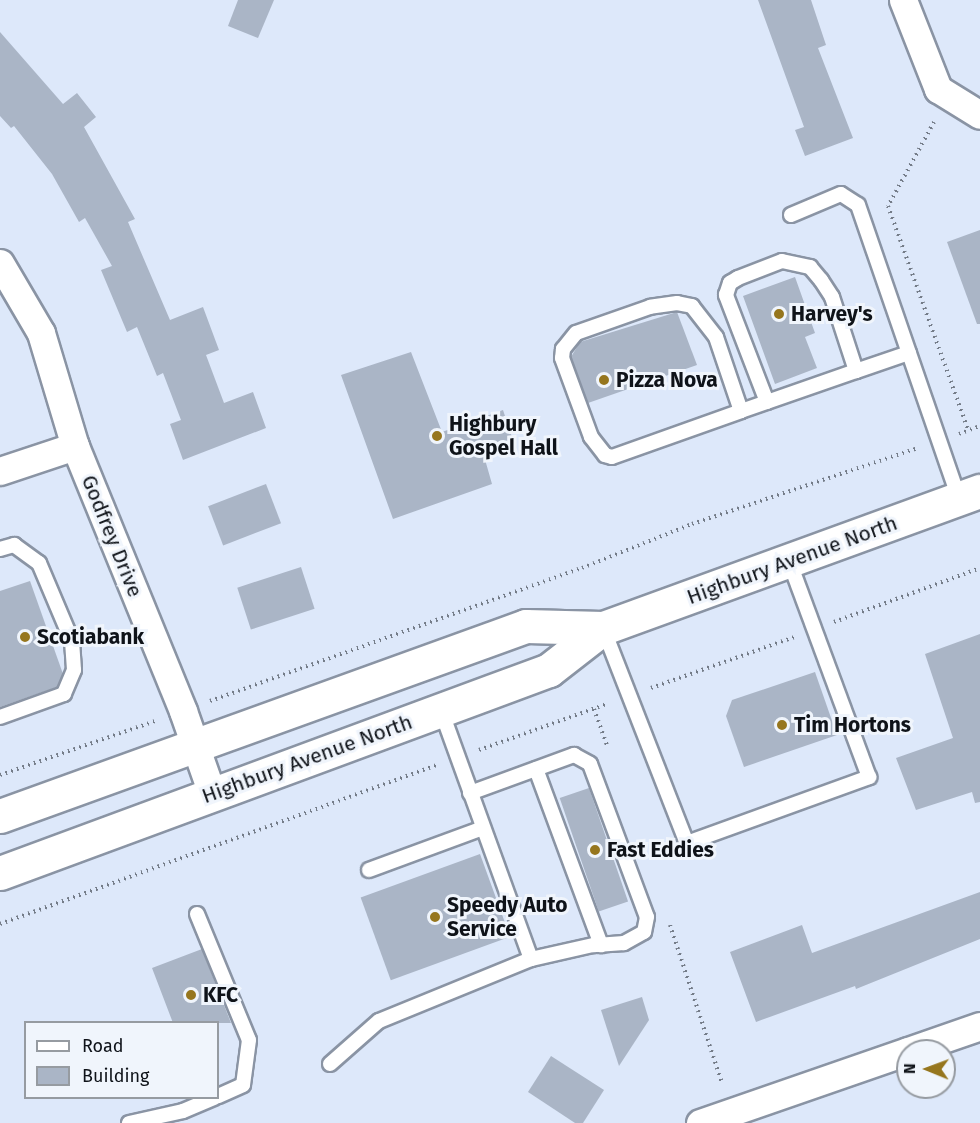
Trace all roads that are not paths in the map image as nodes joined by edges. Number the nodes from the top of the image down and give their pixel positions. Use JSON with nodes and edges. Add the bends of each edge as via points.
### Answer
{"nodes":[{"id":1,"x":903,"y":0,"type":"edge"},
{"id":2,"x":978,"y":116,"type":"edge"},
{"id":3,"x":791,"y":215,"type":"dead end"},
{"id":4,"x":0,"y":263,"type":"edge"},
{"id":5,"x":909,"y":353,"type":"junction"},
{"id":6,"x":855,"y":371,"type":"junction"},
{"id":7,"x":768,"y":402,"type":"junction"},
{"id":8,"x":741,"y":411,"type":"junction"},
{"id":9,"x":75,"y":446,"type":"junction"},
{"id":10,"x":0,"y":471,"type":"edge"},
{"id":11,"x":970,"y":495,"type":"edge"},
{"id":12,"x":0,"y":549,"type":"edge"},
{"id":13,"x":789,"y":561,"type":"junction"},
{"id":14,"x":603,"y":628,"type":"junction"},
{"id":15,"x":441,"y":711,"type":"junction"},
{"id":16,"x":0,"y":717,"type":"edge"},
{"id":17,"x":196,"y":747,"type":"junction"},
{"id":18,"x":536,"y":769,"type":"junction"},
{"id":19,"x":470,"y":793,"type":"junction"},
{"id":20,"x":212,"y":794,"type":"junction"},
{"id":21,"x":0,"y":816,"type":"edge"},
{"id":22,"x":483,"y":828,"type":"junction"},
{"id":23,"x":369,"y":870,"type":"dead end"},
{"id":24,"x":0,"y":873,"type":"edge"},
{"id":25,"x":197,"y":914,"type":"dead end"},
{"id":26,"x":601,"y":945,"type":"junction"},
{"id":27,"x":531,"y":959,"type":"junction"},
{"id":28,"x":980,"y":1026,"type":"edge"},
{"id":29,"x":943,"y":1039,"type":"edge"},
{"id":30,"x":896,"y":1055,"type":"edge"},
{"id":31,"x":330,"y":1064,"type":"dead end"},
{"id":32,"x":219,"y":1096,"type":"edge"},
{"id":33,"x":211,"y":1099,"type":"edge"},
{"id":34,"x":129,"y":1123,"type":"edge"},
{"id":35,"x":700,"y":1123,"type":"edge"}],
"edges":[{"from":1,"to":2,"type":"street","via":[[938,89]]},
{"from":3,"to":5,"type":"lane","via":[[841,194],[858,206]]},
{"from":4,"to":9,"type":"street","name":"Godfrey Drive","via":[[41,333]]},
{"from":5,"to":6,"type":"lane"},
{"from":5,"to":11,"type":"lane","via":[[939,440]]},
{"from":6,"to":7,"type":"lane"},
{"from":6,"to":7,"type":"lane","via":[[832,297],[821,280],[810,267],[782,261],[738,278],[730,283],[726,295]]},
{"from":7,"to":8,"type":"lane"},
{"from":8,"to":8,"type":"lane","via":[[612,457],[604,455],[591,437],[562,358],[567,340],[576,333],[650,307],[677,303],[692,306],[716,337]]},
{"from":9,"to":10,"type":"street"},
{"from":9,"to":17,"type":"street","name":"Godfrey Drive"},
{"from":11,"to":13,"type":"main road","name":"Highbury Avenue North"},
{"from":12,"to":16,"type":"lane","via":[[14,545],[39,563],[72,641],[74,670],[64,694]]},
{"from":13,"to":14,"type":"main road","name":"Highbury Avenue North"},
{"from":13,"to":14,"type":"lane","via":[[869,777],[687,843]]},
{"from":14,"to":15,"type":"main road","name":"Highbury Avenue North","via":[[549,670]]},
{"from":14,"to":17,"type":"main road","name":"Highbury Avenue North","via":[[526,626]]},
{"from":15,"to":19,"type":"lane"},
{"from":15,"to":20,"type":"main road","name":"Highbury Avenue North"},
{"from":17,"to":20,"type":"street","name":"Godfrey Drive"},
{"from":17,"to":21,"type":"main road","name":"Highbury Avenue North"},
{"from":18,"to":19,"type":"lane"},
{"from":18,"to":26,"type":"lane"},
{"from":18,"to":26,"type":"lane","via":[[574,755],[590,764],[647,917],[644,932],[624,943]]},
{"from":19,"to":22,"type":"lane"},
{"from":20,"to":24,"type":"main road","name":"Highbury Avenue North"},
{"from":22,"to":23,"type":"lane"},
{"from":22,"to":27,"type":"lane"},
{"from":25,"to":32,"type":"lane","via":[[249,1040],[243,1085]]},
{"from":26,"to":27,"type":"lane"},
{"from":27,"to":31,"type":"lane","via":[[379,1021]]},
{"from":28,"to":29,"type":"street"},
{"from":30,"to":35,"type":"street"},
{"from":33,"to":34,"type":"lane","via":[[183,1111]]}]}
